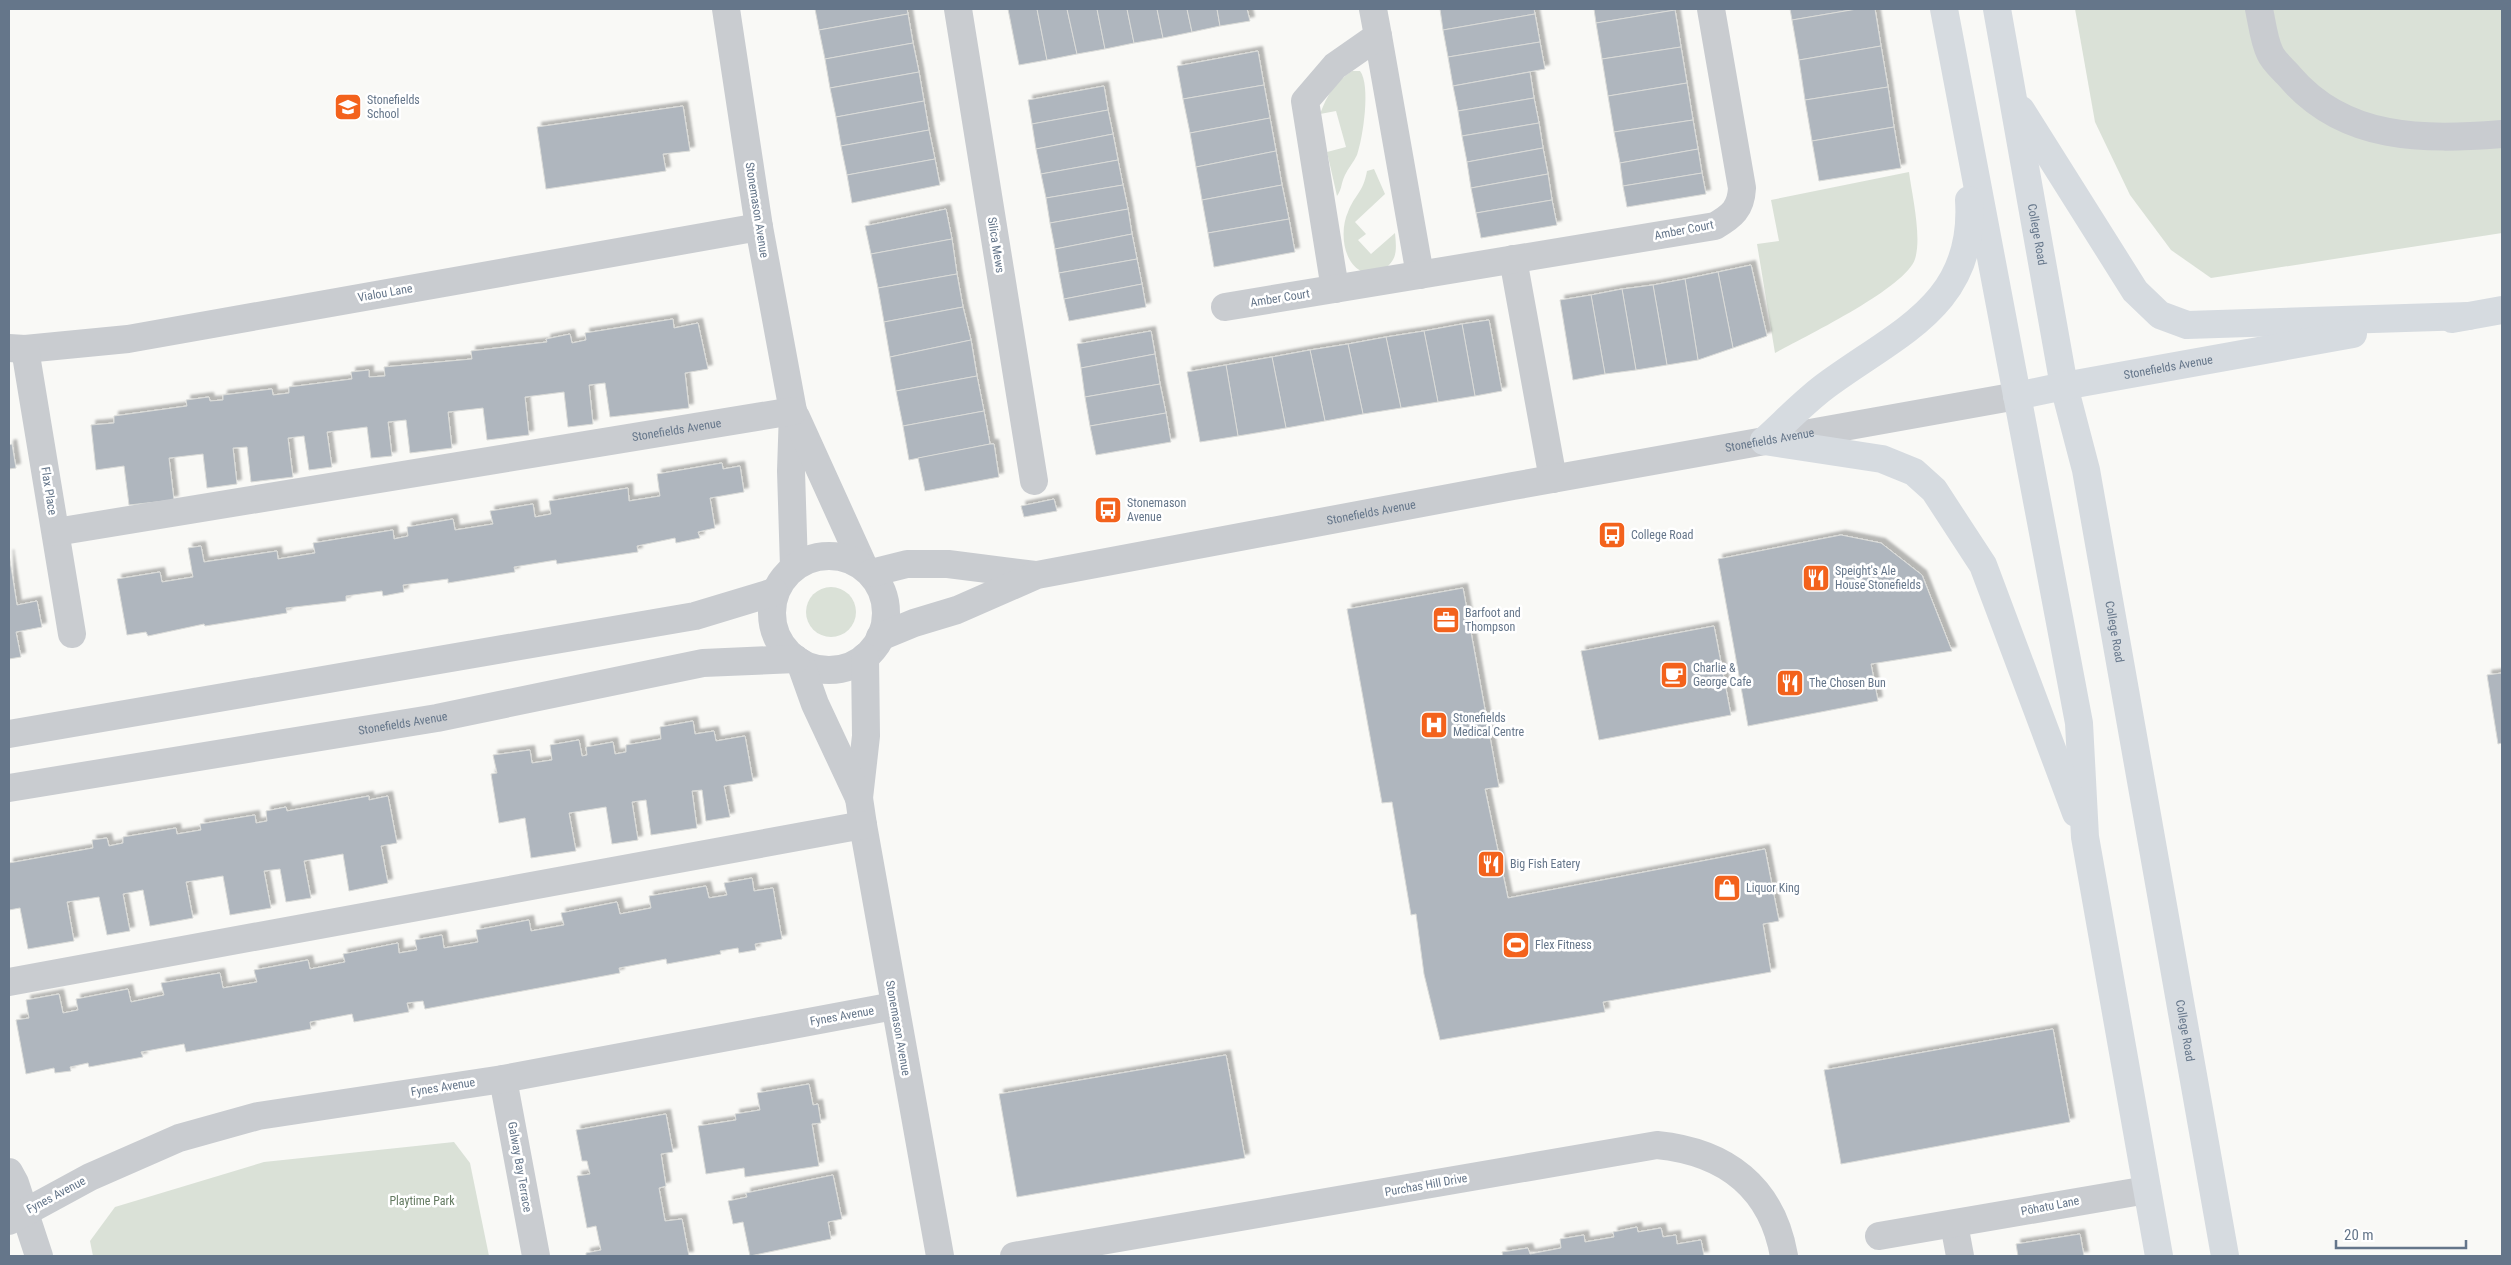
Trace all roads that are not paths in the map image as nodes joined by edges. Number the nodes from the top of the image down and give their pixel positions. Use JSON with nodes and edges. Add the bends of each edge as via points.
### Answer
{"nodes":[{"id":1,"x":726,"y":9,"type":"edge"},
{"id":2,"x":958,"y":9,"type":"edge"},
{"id":3,"x":1373,"y":9,"type":"edge"},
{"id":4,"x":1711,"y":9,"type":"edge"},
{"id":5,"x":1944,"y":9,"type":"edge"},
{"id":6,"x":1997,"y":9,"type":"edge"},
{"id":7,"x":2259,"y":9,"type":"edge"},
{"id":8,"x":1378,"y":36,"type":"junction"},
{"id":9,"x":2013,"y":98,"type":"junction"},
{"id":10,"x":1964,"y":120,"type":"junction"},
{"id":11,"x":2502,"y":134,"type":"edge"},
{"id":12,"x":759,"y":227,"type":"junction"},
{"id":13,"x":1513,"y":259,"type":"junction"},
{"id":14,"x":1420,"y":275,"type":"junction"},
{"id":15,"x":1334,"y":289,"type":"junction"},
{"id":16,"x":1226,"y":307,"type":"dead end"},
{"id":17,"x":2502,"y":310,"type":"edge"},
{"id":18,"x":2469,"y":316,"type":"junction"},
{"id":19,"x":17,"y":348,"type":"edge"},
{"id":20,"x":2064,"y":386,"type":"junction"},
{"id":21,"x":2017,"y":396,"type":"junction"},
{"id":22,"x":793,"y":411,"type":"junction"},
{"id":23,"x":1764,"y":441,"type":"junction"},
{"id":24,"x":1553,"y":479,"type":"junction"},
{"id":25,"x":1034,"y":481,"type":"dead end"},
{"id":26,"x":56,"y":532,"type":"junction"},
{"id":27,"x":794,"y":567,"type":"junction"},
{"id":28,"x":868,"y":570,"type":"junction"},
{"id":29,"x":1037,"y":575,"type":"junction"},
{"id":30,"x":774,"y":592,"type":"junction"},
{"id":31,"x":72,"y":634,"type":"dead end"},
{"id":32,"x":873,"y":647,"type":"junction"},
{"id":33,"x":798,"y":661,"type":"junction"},
{"id":34,"x":9,"y":734,"type":"edge"},
{"id":35,"x":9,"y":788,"type":"edge"},
{"id":36,"x":860,"y":798,"type":"junction"},
{"id":37,"x":862,"y":825,"type":"junction"},
{"id":38,"x":2085,"y":837,"type":"junction"},
{"id":39,"x":9,"y":982,"type":"edge"},
{"id":40,"x":894,"y":1006,"type":"junction"},
{"id":41,"x":503,"y":1079,"type":"junction"},
{"id":42,"x":9,"y":1172,"type":"edge"},
{"id":43,"x":2147,"y":1190,"type":"junction"},
{"id":44,"x":17,"y":1217,"type":"edge"},
{"id":45,"x":1954,"y":1224,"type":"junction"},
{"id":46,"x":1878,"y":1236,"type":"dead end"},
{"id":47,"x":39,"y":1256,"type":"edge"},
{"id":48,"x":536,"y":1256,"type":"edge"},
{"id":49,"x":940,"y":1256,"type":"edge"},
{"id":50,"x":1014,"y":1256,"type":"edge"},
{"id":51,"x":1784,"y":1256,"type":"edge"},
{"id":52,"x":1960,"y":1256,"type":"edge"},
{"id":53,"x":2159,"y":1256,"type":"edge"},
{"id":54,"x":2224,"y":1256,"type":"edge"}],
"edges":[{"from":1,"to":12,"type":"street","name":"Stonemason Avenue"},
{"from":2,"to":25,"type":"street","name":"Silica Mews"},
{"from":3,"to":8,"type":"street"},
{"from":4,"to":13,"type":"street","name":"Amber Court","via":[[1742,188],[1741,203],[1732,215],[1715,226]]},
{"from":5,"to":10,"type":"main road"},
{"from":6,"to":9,"type":"main road","name":"College Road"},
{"from":7,"to":11,"type":"street","via":[[2270,54],[2302,92],[2335,115],[2374,131],[2440,137]]},
{"from":8,"to":14,"type":"street"},
{"from":8,"to":15,"type":"street","via":[[1335,66],[1305,101]]},
{"from":9,"to":18,"type":"main road","via":[[2130,284],[2160,315],[2187,325]]},
{"from":9,"to":20,"type":"main road","name":"College Road"},
{"from":10,"to":21,"type":"main road"},
{"from":10,"to":23,"type":"main road","via":[[1971,220],[1960,270],[1939,301],[1923,317],[1822,388]]},
{"from":12,"to":19,"type":"street","name":"Vialou Lane","via":[[128,339]]},
{"from":12,"to":22,"type":"street","name":"Stonemason Avenue"},
{"from":13,"to":14,"type":"street","name":"Amber Court"},
{"from":13,"to":24,"type":"street"},
{"from":14,"to":15,"type":"street","name":"Amber Court"},
{"from":15,"to":16,"type":"street","name":"Amber Court"},
{"from":17,"to":18,"type":"main road","name":"Stonefields Avenue"},
{"from":18,"to":20,"type":"main road","name":"Stonefields Avenue","via":[[2309,341]]},
{"from":19,"to":26,"type":"street","name":"Flax Place"},
{"from":20,"to":21,"type":"main road","name":"Stonefields Avenue"},
{"from":20,"to":54,"type":"main road","name":"College Road","via":[[2086,470]]},
{"from":21,"to":23,"type":"street","name":"Stonefields Avenue"},
{"from":21,"to":38,"type":"main road","via":[[2079,723]]},
{"from":22,"to":26,"type":"street","name":"Stonefields Avenue"},
{"from":22,"to":27,"type":"street","name":"Stonemason Avenue"},
{"from":22,"to":28,"type":"street","name":"Stonemason Avenue"},
{"from":23,"to":24,"type":"street","name":"Stonefields Avenue"},
{"from":23,"to":38,"type":"main road","via":[[1882,459],[1914,472],[1934,490],[1983,565]]},
{"from":24,"to":29,"type":"street","name":"Stonefields Avenue"},
{"from":26,"to":31,"type":"street","name":"Flax Place"},
{"from":27,"to":28,"type":"street","via":[[821,555],[841,556]]},
{"from":27,"to":30,"type":"street"},
{"from":28,"to":29,"type":"street","name":"Stonefields Avenue","via":[[907,564],[948,564]]},
{"from":28,"to":32,"type":"street","via":[[885,598],[885,626]]},
{"from":29,"to":32,"type":"street","name":"Stonefields Avenue","via":[[957,610],[914,623]]},
{"from":30,"to":33,"type":"street","via":[[772,625],[784,649]]},
{"from":30,"to":34,"type":"street","via":[[695,616]]},
{"from":32,"to":33,"type":"street","via":[[852,666],[838,670],[814,669]]},
{"from":32,"to":36,"type":"street","name":"Stonemason Avenue"},
{"from":33,"to":35,"type":"street","name":"Stonefields Avenue","via":[[703,663],[437,718]]},
{"from":33,"to":36,"type":"street","name":"Stonemason Avenue"},
{"from":36,"to":37,"type":"street","name":"Stonemason Avenue"},
{"from":37,"to":39,"type":"street"},
{"from":37,"to":40,"type":"street","name":"Stonemason Avenue"},
{"from":38,"to":43,"type":"main road"},
{"from":40,"to":41,"type":"street","name":"Fynes Avenue"},
{"from":40,"to":49,"type":"street","name":"Stonemason Avenue"},
{"from":41,"to":44,"type":"street","name":"Fynes Avenue","via":[[258,1116],[179,1138],[90,1177]]},
{"from":41,"to":48,"type":"street","name":"Galway Bay Terrace"},
{"from":42,"to":44,"type":"street","via":[[15,1183]]},
{"from":43,"to":45,"type":"street","name":"Pōhatu Lane"},
{"from":43,"to":53,"type":"main road"},
{"from":44,"to":47,"type":"street"},
{"from":45,"to":46,"type":"street","name":"Pōhatu Lane"},
{"from":45,"to":52,"type":"street"},
{"from":50,"to":51,"type":"street","name":"Purchas Hill Drive","via":[[1657,1145],[1702,1153],[1747,1182],[1768,1207],[1780,1233]]}]}
